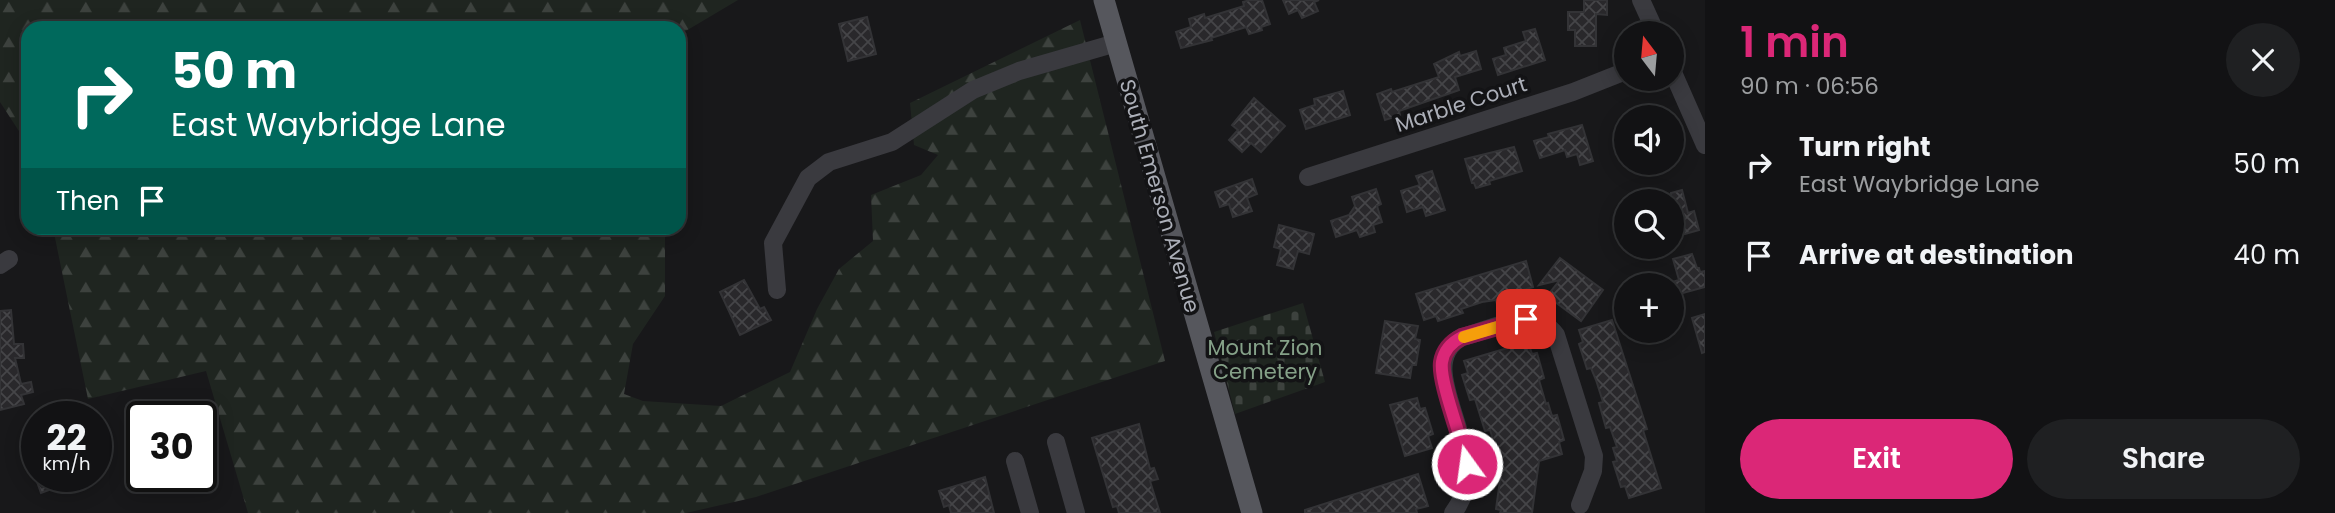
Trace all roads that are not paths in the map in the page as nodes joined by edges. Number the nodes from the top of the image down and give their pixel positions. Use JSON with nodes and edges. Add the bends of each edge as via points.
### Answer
{"nodes":[{"id":1,"x":1641,"y":0,"type":"edge"},
{"id":2,"x":1107,"y":1,"type":"edge"},
{"id":3,"x":1651,"y":21,"type":"edge"},
{"id":4,"x":1116,"y":43,"type":"junction"},
{"id":5,"x":1614,"y":76,"type":"edge"},
{"id":6,"x":1681,"y":91,"type":"edge"},
{"id":7,"x":1705,"y":145,"type":"edge"},
{"id":8,"x":1308,"y":177,"type":"dead end"},
{"id":9,"x":777,"y":290,"type":"dead end"},
{"id":10,"x":1056,"y":442,"type":"dead end"},
{"id":11,"x":1015,"y":461,"type":"dead end"},
{"id":12,"x":1580,"y":505,"type":"dead end"},
{"id":13,"x":1030,"y":513,"type":"edge"},
{"id":14,"x":1076,"y":513,"type":"edge"},
{"id":15,"x":1252,"y":513,"type":"edge"},
{"id":16,"x":1453,"y":513,"type":"edge"}],
"edges":[{"from":1,"to":3,"type":"street"},
{"from":2,"to":4,"type":"main road","name":"South Emerson Avenue"},
{"from":4,"to":9,"type":"street","via":[[973,90],[892,142],[829,162],[808,178],[773,243]]},
{"from":4,"to":15,"type":"main road","name":"South Emerson Avenue"},
{"from":5,"to":8,"type":"street","name":"Marble Court"},
{"from":6,"to":7,"type":"street"},
{"from":10,"to":14,"type":"street"},
{"from":11,"to":13,"type":"street"},
{"from":12,"to":16,"type":"street","via":[[1594,456],[1559,341],[1548,326],[1526,319],[1462,337],[1445,354],[1442,371],[1467,464],[1465,489]]}]}
